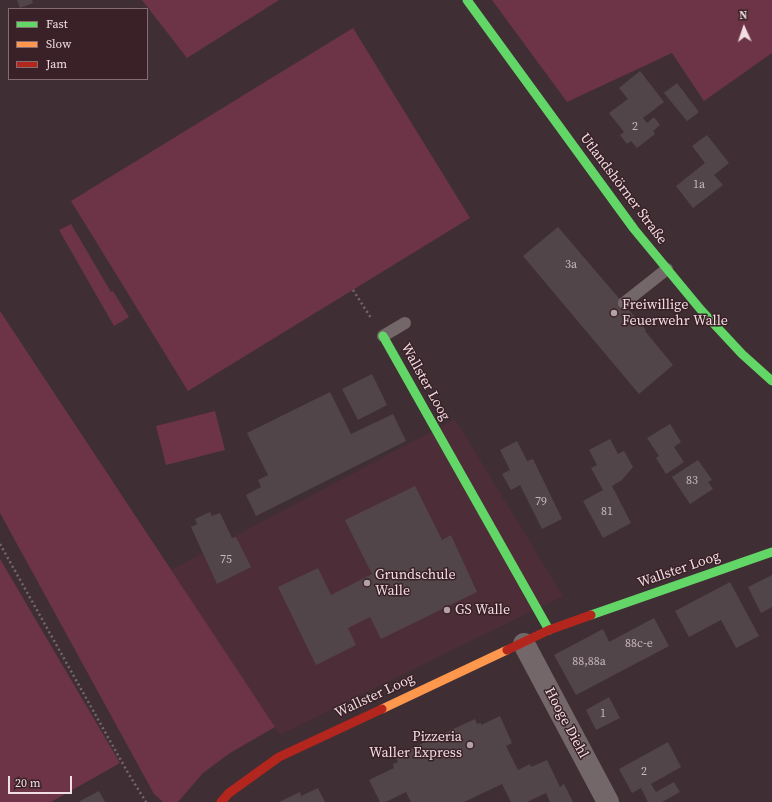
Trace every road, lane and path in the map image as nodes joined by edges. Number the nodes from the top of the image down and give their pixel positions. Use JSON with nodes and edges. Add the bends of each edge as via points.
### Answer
{"nodes":[{"id":1,"x":467,"y":0,"type":"edge"},
{"id":2,"x":667,"y":269,"type":"junction"},
{"id":3,"x":352,"y":290,"type":"dead end"},
{"id":4,"x":624,"y":303,"type":"dead end"},
{"id":5,"x":405,"y":323,"type":"dead end"},
{"id":6,"x":382,"y":336,"type":"junction"},
{"id":7,"x":772,"y":381,"type":"edge"},
{"id":8,"x":0,"y":544,"type":"edge"},
{"id":9,"x":772,"y":552,"type":"edge"},
{"id":10,"x":549,"y":630,"type":"junction"},
{"id":11,"x":524,"y":644,"type":"junction"},
{"id":12,"x":228,"y":799,"type":"edge"},
{"id":13,"x":146,"y":802,"type":"edge"},
{"id":14,"x":608,"y":802,"type":"edge"}],
"edges":[{"from":1,"to":2,"type":"street","name":"Utlandshörner Straße","via":[[564,135]]},
{"from":2,"to":4,"type":"lane"},
{"from":2,"to":7,"type":"street","name":"Utlandshörner Straße","via":[[742,354]]},
{"from":3,"to":6,"type":"path"},
{"from":5,"to":6,"type":"lane"},
{"from":6,"to":10,"type":"street","name":"Wallster Loog"},
{"from":8,"to":13,"type":"path"},
{"from":9,"to":10,"type":"street","name":"Wallster Loog"},
{"from":10,"to":11,"type":"street","name":"Wallster Loog"},
{"from":11,"to":12,"type":"street","name":"Wallster Loog","via":[[458,672],[279,757]]},
{"from":11,"to":14,"type":"street","name":"Hooge Diehl"}]}
